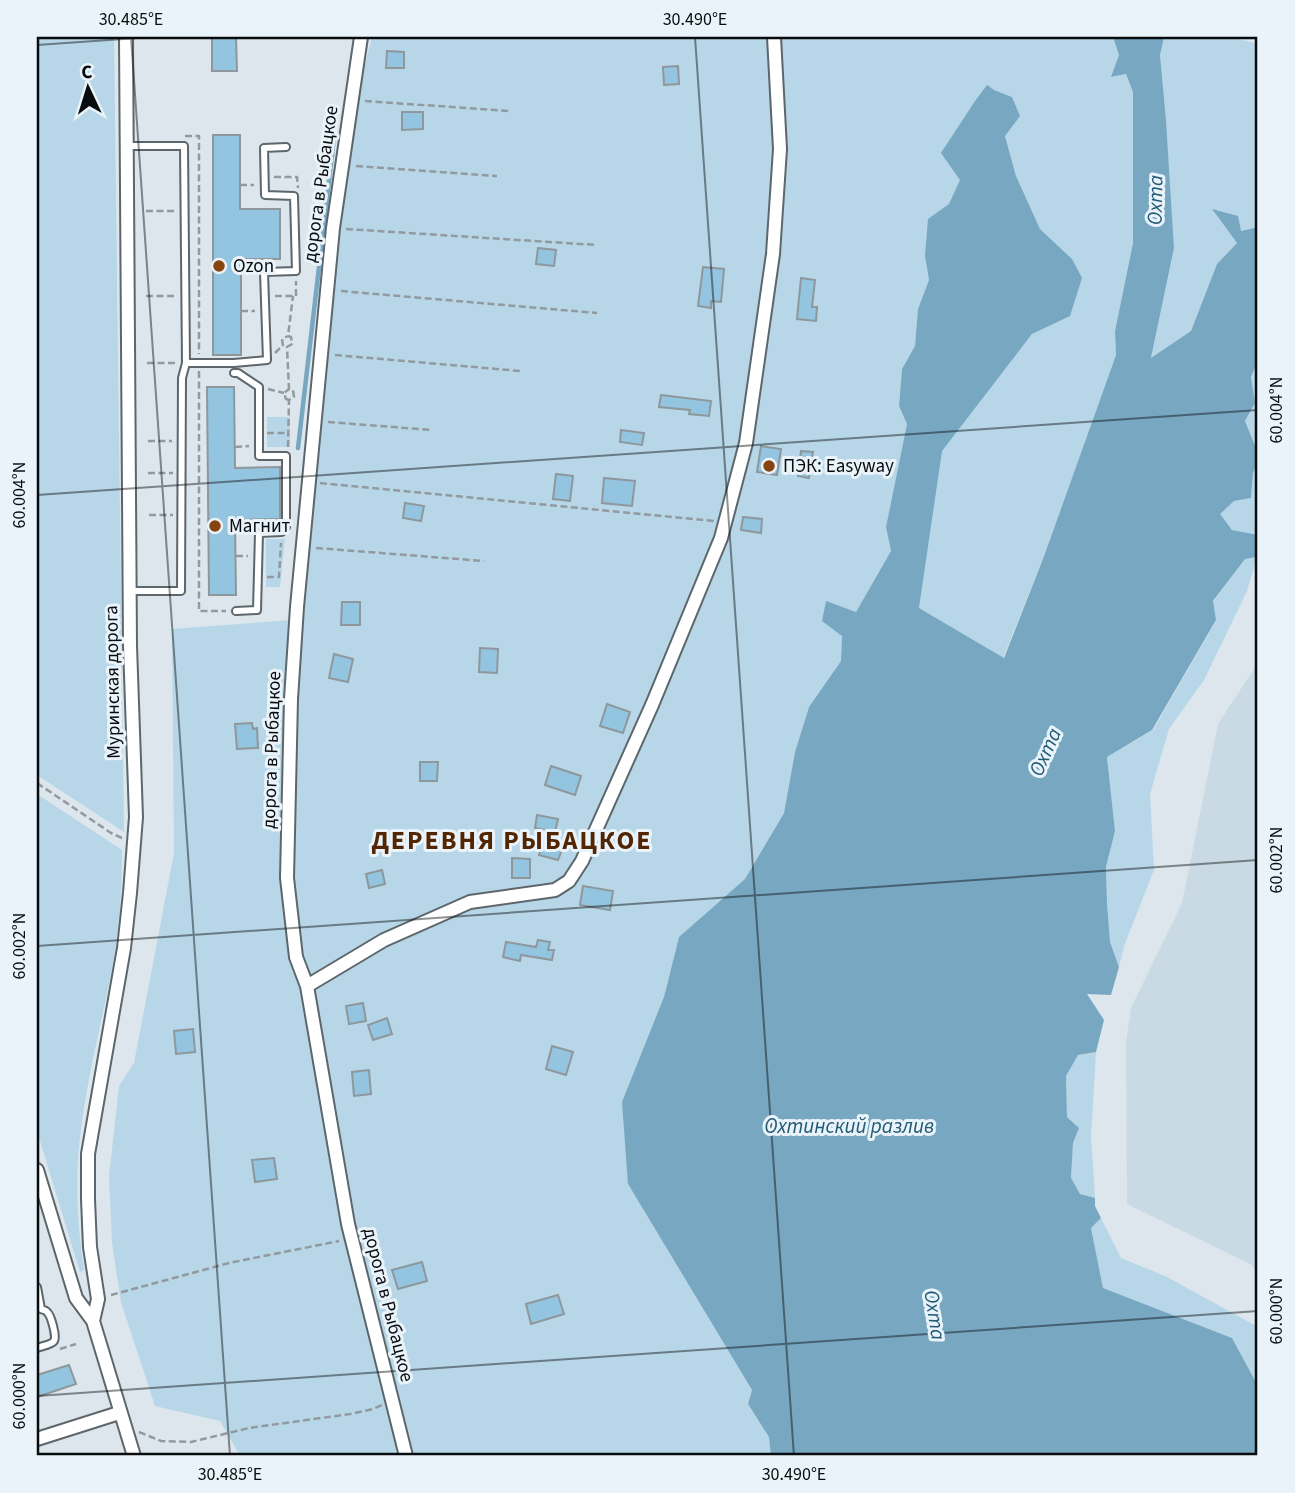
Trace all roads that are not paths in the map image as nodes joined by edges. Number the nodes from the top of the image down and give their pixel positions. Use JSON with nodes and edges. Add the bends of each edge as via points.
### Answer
{"nodes":[{"id":1,"x":126,"y":37,"type":"edge"},
{"id":2,"x":362,"y":37,"type":"edge"},
{"id":3,"x":774,"y":37,"type":"edge"},
{"id":4,"x":127,"y":146,"type":"junction"},
{"id":5,"x":286,"y":147,"type":"dead end"},
{"id":6,"x":186,"y":363,"type":"junction"},
{"id":7,"x":234,"y":373,"type":"dead end"},
{"id":8,"x":130,"y":591,"type":"junction"},
{"id":9,"x":236,"y":611,"type":"dead end"},
{"id":10,"x":307,"y":986,"type":"junction"},
{"id":11,"x":37,"y":1170,"type":"edge"},
{"id":12,"x":37,"y":1287,"type":"edge"},
{"id":13,"x":39,"y":1310,"type":"edge"},
{"id":14,"x":93,"y":1321,"type":"junction"},
{"id":15,"x":37,"y":1348,"type":"edge"},
{"id":16,"x":119,"y":1413,"type":"junction"},
{"id":17,"x":37,"y":1440,"type":"edge"},
{"id":18,"x":134,"y":1456,"type":"edge"},
{"id":19,"x":406,"y":1456,"type":"edge"}],
"edges":[{"from":1,"to":4,"type":"street","name":"Муринская дорога"},
{"from":2,"to":10,"type":"street","name":"дорога в Рыбацкое","via":[[332,228],[291,699],[287,878],[296,957]]},
{"from":3,"to":10,"type":"street","via":[[780,149],[773,254],[746,443],[721,538],[582,860],[569,881],[555,890],[470,902],[384,940]]},
{"from":4,"to":6,"type":"lane","via":[[184,146]]},
{"from":4,"to":8,"type":"street","name":"Муринская дорога"},
{"from":5,"to":6,"type":"lane","via":[[264,148],[265,195],[294,196],[296,271],[264,272],[267,360]]},
{"from":6,"to":8,"type":"lane","via":[[182,378],[181,591]]},
{"from":7,"to":9,"type":"lane","via":[[259,387],[259,456],[286,456],[286,527],[282,532],[259,533],[257,610]]},
{"from":8,"to":14,"type":"street","name":"Муринская дорога","via":[[135,838],[124,948],[88,1154],[90,1247],[98,1299]]},
{"from":10,"to":19,"type":"street","name":"дорога в Рыбацкое","via":[[352,1238]]},
{"from":11,"to":14,"type":"street","name":"Муринская дорога","via":[[76,1298]]},
{"from":12,"to":13,"type":"lane"},
{"from":13,"to":15,"type":"lane","via":[[49,1314],[56,1336],[52,1343]]},
{"from":14,"to":16,"type":"street","name":"Муринская дорога"},
{"from":16,"to":17,"type":"street"},
{"from":16,"to":18,"type":"street","name":"Муринская дорога"}]}
